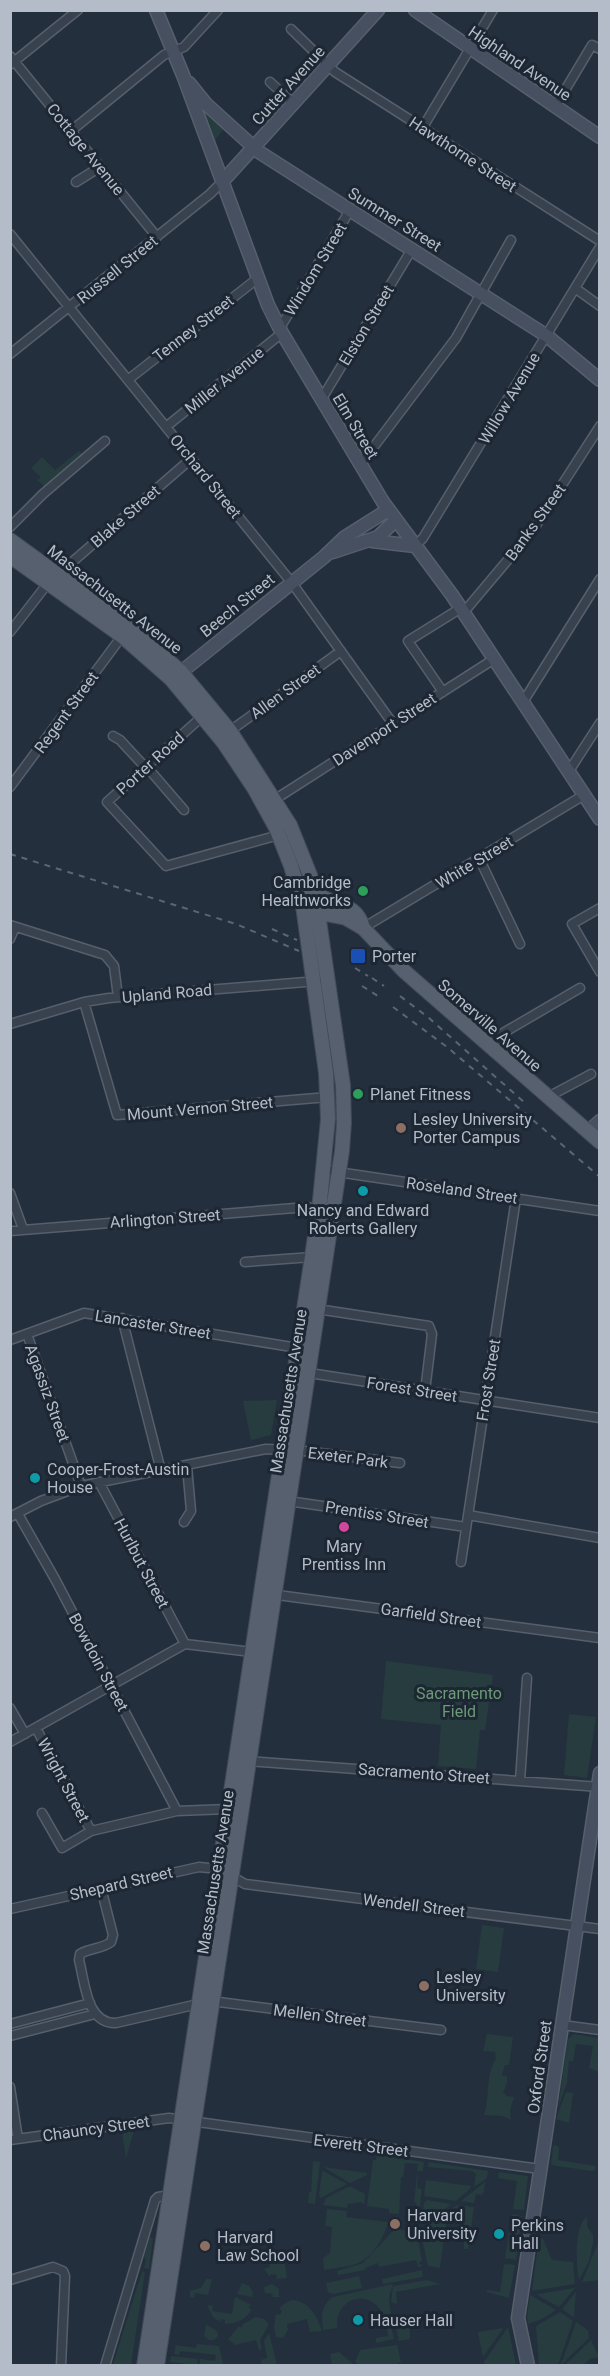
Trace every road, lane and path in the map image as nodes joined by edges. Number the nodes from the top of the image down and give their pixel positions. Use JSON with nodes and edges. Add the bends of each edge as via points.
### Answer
{"nodes":[{"id":1,"x":63,"y":10,"type":"edge"},
{"id":2,"x":78,"y":10,"type":"edge"},
{"id":3,"x":156,"y":10,"type":"edge"},
{"id":4,"x":218,"y":10,"type":"edge"},
{"id":5,"x":378,"y":10,"type":"edge"},
{"id":6,"x":492,"y":10,"type":"edge"},
{"id":7,"x":417,"y":13,"type":"edge"},
{"id":8,"x":67,"y":20,"type":"junction"},
{"id":9,"x":291,"y":29,"type":"dead end"},
{"id":10,"x":596,"y":47,"type":"edge"},
{"id":11,"x":470,"y":49,"type":"junction"},
{"id":12,"x":173,"y":51,"type":"junction"},
{"id":13,"x":12,"y":61,"type":"edge"},
{"id":14,"x":328,"y":65,"type":"junction"},
{"id":15,"x":183,"y":75,"type":"junction"},
{"id":16,"x":270,"y":82,"type":"dead end"},
{"id":17,"x":293,"y":103,"type":"junction"},
{"id":18,"x":555,"y":107,"type":"junction"},
{"id":19,"x":423,"y":127,"type":"junction"},
{"id":20,"x":71,"y":131,"type":"junction"},
{"id":21,"x":600,"y":137,"type":"edge"},
{"id":22,"x":253,"y":147,"type":"junction"},
{"id":23,"x":100,"y":166,"type":"junction"},
{"id":24,"x":76,"y":182,"type":"dead end"},
{"id":25,"x":222,"y":182,"type":"junction"},
{"id":26,"x":350,"y":210,"type":"junction"},
{"id":27,"x":10,"y":234,"type":"edge"},
{"id":28,"x":157,"y":237,"type":"junction"},
{"id":29,"x":511,"y":240,"type":"dead end"},
{"id":30,"x":600,"y":241,"type":"edge"},
{"id":31,"x":600,"y":247,"type":"edge"},
{"id":32,"x":412,"y":249,"type":"junction"},
{"id":33,"x":258,"y":278,"type":"junction"},
{"id":34,"x":575,"y":288,"type":"junction"},
{"id":35,"x":480,"y":293,"type":"junction"},
{"id":36,"x":70,"y":306,"type":"junction"},
{"id":37,"x":600,"y":306,"type":"edge"},
{"id":38,"x":281,"y":331,"type":"junction"},
{"id":39,"x":547,"y":336,"type":"junction"},
{"id":40,"x":10,"y":354,"type":"edge"},
{"id":41,"x":129,"y":379,"type":"junction"},
{"id":42,"x":600,"y":380,"type":"edge"},
{"id":43,"x":321,"y":400,"type":"junction"},
{"id":44,"x":167,"y":426,"type":"junction"},
{"id":45,"x":600,"y":426,"type":"edge"},
{"id":46,"x":105,"y":441,"type":"dead end"},
{"id":47,"x":192,"y":458,"type":"junction"},
{"id":48,"x":360,"y":465,"type":"junction"},
{"id":49,"x":388,"y":510,"type":"junction"},
{"id":50,"x":396,"y":520,"type":"junction"},
{"id":51,"x":10,"y":527,"type":"edge"},
{"id":52,"x":10,"y":540,"type":"edge"},
{"id":53,"x":364,"y":541,"type":"junction"},
{"id":54,"x":415,"y":546,"type":"junction"},
{"id":55,"x":10,"y":556,"type":"edge"},
{"id":56,"x":324,"y":557,"type":"junction"},
{"id":57,"x":53,"y":578,"type":"junction"},
{"id":58,"x":600,"y":579,"type":"edge"},
{"id":59,"x":292,"y":582,"type":"junction"},
{"id":60,"x":462,"y":610,"type":"junction"},
{"id":61,"x":10,"y":632,"type":"edge"},
{"id":62,"x":122,"y":636,"type":"junction"},
{"id":63,"x":341,"y":651,"type":"junction"},
{"id":64,"x":494,"y":659,"type":"junction"},
{"id":65,"x":176,"y":675,"type":"junction"},
{"id":66,"x":443,"y":692,"type":"junction"},
{"id":67,"x":523,"y":702,"type":"junction"},
{"id":68,"x":208,"y":712,"type":"junction"},
{"id":69,"x":600,"y":723,"type":"edge"},
{"id":70,"x":393,"y":724,"type":"junction"},
{"id":71,"x":230,"y":731,"type":"junction"},
{"id":72,"x":113,"y":736,"type":"dead end"},
{"id":73,"x":146,"y":767,"type":"junction"},
{"id":74,"x":569,"y":771,"type":"junction"},
{"id":75,"x":10,"y":787,"type":"edge"},
{"id":76,"x":584,"y":795,"type":"junction"},
{"id":77,"x":274,"y":800,"type":"junction"},
{"id":78,"x":184,"y":810,"type":"dead end"},
{"id":79,"x":600,"y":819,"type":"edge"},
{"id":80,"x":279,"y":834,"type":"junction"},
{"id":81,"x":479,"y":858,"type":"junction"},
{"id":82,"x":314,"y":891,"type":"junction"},
{"id":83,"x":302,"y":900,"type":"junction"},
{"id":84,"x":600,"y":908,"type":"edge"},
{"id":85,"x":318,"y":913,"type":"junction"},
{"id":86,"x":13,"y":926,"type":"edge"},
{"id":87,"x":363,"y":928,"type":"junction"},
{"id":88,"x":10,"y":939,"type":"edge"},
{"id":89,"x":520,"y":944,"type":"dead end"},
{"id":90,"x":600,"y":972,"type":"edge"},
{"id":91,"x":320,"y":981,"type":"junction"},
{"id":92,"x":580,"y":988,"type":"dead end"},
{"id":93,"x":118,"y":997,"type":"junction"},
{"id":94,"x":84,"y":1002,"type":"junction"},
{"id":95,"x":10,"y":1024,"type":"edge"},
{"id":96,"x":486,"y":1043,"type":"junction"},
{"id":97,"x":591,"y":1074,"type":"dead end"},
{"id":98,"x":328,"y":1097,"type":"junction"},
{"id":99,"x":548,"y":1097,"type":"junction"},
{"id":100,"x":600,"y":1121,"type":"edge"},
{"id":101,"x":588,"y":1132,"type":"junction"},
{"id":102,"x":600,"y":1142,"type":"edge"},
{"id":103,"x":331,"y":1171,"type":"junction"},
{"id":104,"x":10,"y":1193,"type":"edge"},
{"id":105,"x":516,"y":1198,"type":"junction"},
{"id":106,"x":319,"y":1210,"type":"junction"},
{"id":107,"x":600,"y":1211,"type":"edge"},
{"id":108,"x":23,"y":1229,"type":"junction"},
{"id":109,"x":10,"y":1231,"type":"edge"},
{"id":110,"x":312,"y":1257,"type":"junction"},
{"id":111,"x":245,"y":1262,"type":"dead end"},
{"id":112,"x":318,"y":1309,"type":"junction"},
{"id":113,"x":122,"y":1318,"type":"junction"},
{"id":114,"x":27,"y":1334,"type":"junction"},
{"id":115,"x":10,"y":1340,"type":"edge"},
{"id":116,"x":298,"y":1348,"type":"junction"},
{"id":117,"x":301,"y":1372,"type":"junction"},
{"id":118,"x":424,"y":1391,"type":"junction"},
{"id":119,"x":485,"y":1400,"type":"junction"},
{"id":120,"x":600,"y":1418,"type":"edge"},
{"id":121,"x":290,"y":1449,"type":"junction"},
{"id":122,"x":400,"y":1463,"type":"dead end"},
{"id":123,"x":187,"y":1466,"type":"junction"},
{"id":124,"x":161,"y":1471,"type":"junction"},
{"id":125,"x":99,"y":1482,"type":"junction"},
{"id":126,"x":81,"y":1486,"type":"junction"},
{"id":127,"x":288,"y":1501,"type":"junction"},
{"id":128,"x":14,"y":1515,"type":"edge"},
{"id":129,"x":468,"y":1515,"type":"junction"},
{"id":130,"x":184,"y":1522,"type":"dead end"},
{"id":131,"x":466,"y":1527,"type":"junction"},
{"id":132,"x":600,"y":1538,"type":"edge"},
{"id":133,"x":461,"y":1562,"type":"dead end"},
{"id":134,"x":268,"y":1594,"type":"junction"},
{"id":135,"x":600,"y":1638,"type":"edge"},
{"id":136,"x":185,"y":1644,"type":"junction"},
{"id":137,"x":252,"y":1652,"type":"junction"},
{"id":138,"x":527,"y":1678,"type":"dead end"},
{"id":139,"x":111,"y":1685,"type":"junction"},
{"id":140,"x":10,"y":1708,"type":"edge"},
{"id":141,"x":36,"y":1728,"type":"junction"},
{"id":142,"x":25,"y":1734,"type":"junction"},
{"id":143,"x":10,"y":1742,"type":"edge"},
{"id":144,"x":249,"y":1761,"type":"junction"},
{"id":145,"x":600,"y":1773,"type":"edge"},
{"id":146,"x":520,"y":1781,"type":"junction"},
{"id":147,"x":598,"y":1787,"type":"edge"},
{"id":148,"x":228,"y":1809,"type":"junction"},
{"id":149,"x":177,"y":1811,"type":"junction"},
{"id":150,"x":42,"y":1813,"type":"dead end"},
{"id":151,"x":91,"y":1831,"type":"junction"},
{"id":152,"x":219,"y":1869,"type":"junction"},
{"id":153,"x":231,"y":1875,"type":"junction"},
{"id":154,"x":101,"y":1888,"type":"junction"},
{"id":155,"x":10,"y":1909,"type":"edge"},
{"id":156,"x":576,"y":1926,"type":"junction"},
{"id":157,"x":600,"y":1929,"type":"edge"},
{"id":158,"x":205,"y":2002,"type":"junction"},
{"id":159,"x":90,"y":2003,"type":"junction"},
{"id":160,"x":94,"y":2014,"type":"junction"},
{"id":161,"x":10,"y":2024,"type":"edge"},
{"id":162,"x":562,"y":2025,"type":"junction"},
{"id":163,"x":441,"y":2030,"type":"dead end"},
{"id":164,"x":600,"y":2030,"type":"edge"},
{"id":165,"x":10,"y":2036,"type":"edge"},
{"id":166,"x":10,"y":2087,"type":"edge"},
{"id":167,"x":188,"y":2121,"type":"junction"},
{"id":168,"x":14,"y":2139,"type":"edge"},
{"id":169,"x":540,"y":2169,"type":"junction"},
{"id":170,"x":170,"y":2195,"type":"junction"},
{"id":171,"x":10,"y":2280,"type":"edge"},
{"id":172,"x":61,"y":2366,"type":"edge"},
{"id":173,"x":105,"y":2366,"type":"edge"},
{"id":174,"x":144,"y":2366,"type":"edge"},
{"id":175,"x":157,"y":2366,"type":"edge"},
{"id":176,"x":528,"y":2366,"type":"edge"}],
"edges":[{"from":1,"to":8,"type":"street"},
{"from":2,"to":8,"type":"street"},
{"from":3,"to":12,"type":"main road","name":"Elm Street"},
{"from":4,"to":12,"type":"street","via":[[184,47]]},
{"from":5,"to":14,"type":"main road","name":"Cutter Avenue"},
{"from":6,"to":11,"type":"street"},
{"from":7,"to":11,"type":"main road","name":"Highland Avenue"},
{"from":8,"to":13,"type":"street"},
{"from":9,"to":14,"type":"street","name":"Hawthorne Street"},
{"from":10,"to":18,"type":"street"},
{"from":11,"to":18,"type":"main road","name":"Highland Avenue"},
{"from":11,"to":19,"type":"street"},
{"from":12,"to":15,"type":"main road","name":"Elm Street"},
{"from":12,"to":20,"type":"street"},
{"from":13,"to":20,"type":"street","name":"Cottage Avenue"},
{"from":14,"to":17,"type":"main road","name":"Cutter Avenue"},
{"from":14,"to":19,"type":"street","name":"Hawthorne Street"},
{"from":15,"to":22,"type":"main road","name":"Summer Street","via":[[206,104]]},
{"from":15,"to":25,"type":"main road","name":"Elm Street"},
{"from":16,"to":17,"type":"street"},
{"from":17,"to":22,"type":"main road","name":"Cutter Avenue"},
{"from":18,"to":21,"type":"main road","name":"Highland Avenue"},
{"from":19,"to":30,"type":"street","name":"Hawthorne Street"},
{"from":20,"to":23,"type":"street","name":"Cottage Avenue"},
{"from":22,"to":25,"type":"main road","name":"Cutter Avenue"},
{"from":22,"to":26,"type":"main road","name":"Summer Street"},
{"from":23,"to":24,"type":"street"},
{"from":23,"to":28,"type":"street","name":"Cottage Avenue"},
{"from":25,"to":28,"type":"street","name":"Russell Street"},
{"from":25,"to":33,"type":"main road","name":"Elm Street"},
{"from":26,"to":32,"type":"main road","name":"Summer Street"},
{"from":26,"to":38,"type":"street","name":"Windom Street"},
{"from":27,"to":36,"type":"street","name":"Orchard Street"},
{"from":28,"to":36,"type":"street","name":"Russell Street"},
{"from":29,"to":35,"type":"street"},
{"from":31,"to":34,"type":"street","name":"Willow Avenue"},
{"from":32,"to":35,"type":"main road","name":"Summer Street"},
{"from":32,"to":43,"type":"street","name":"Elston Street"},
{"from":33,"to":38,"type":"main road","name":"Elm Street"},
{"from":33,"to":41,"type":"street","name":"Tenney Street"},
{"from":34,"to":37,"type":"street"},
{"from":34,"to":39,"type":"street","name":"Willow Avenue"},
{"from":35,"to":39,"type":"main road","name":"Summer Street"},
{"from":35,"to":48,"type":"street","via":[[456,338]]},
{"from":36,"to":40,"type":"street","name":"Russell Street"},
{"from":36,"to":41,"type":"street","name":"Orchard Street"},
{"from":38,"to":43,"type":"main road","name":"Elm Street"},
{"from":38,"to":44,"type":"street","name":"Miller Avenue"},
{"from":39,"to":42,"type":"main road","name":"Summer Street"},
{"from":39,"to":54,"type":"street","name":"Willow Avenue"},
{"from":41,"to":44,"type":"street","name":"Orchard Street"},
{"from":43,"to":48,"type":"main road","name":"Elm Street"},
{"from":44,"to":47,"type":"street","name":"Orchard Street"},
{"from":45,"to":60,"type":"street","name":"Banks Street","via":[[533,530]]},
{"from":46,"to":51,"type":"street"},
{"from":47,"to":57,"type":"street","name":"Blake Street"},
{"from":47,"to":59,"type":"street","name":"Orchard Street"},
{"from":48,"to":49,"type":"main road","name":"Elm Street"},
{"from":49,"to":50,"type":"main road","name":"Elm Street"},
{"from":49,"to":56,"type":"main road","name":"Beech Street","via":[[345,537]]},
{"from":50,"to":53,"type":"main road","name":"Beech Street","via":[[380,535]]},
{"from":50,"to":54,"type":"main road","name":"Elm Street"},
{"from":52,"to":57,"type":"main road","name":"Massachusetts Avenue"},
{"from":53,"to":54,"type":"main road"},
{"from":53,"to":56,"type":"main road","name":"Beech Street"},
{"from":54,"to":60,"type":"main road","name":"Elm Street"},
{"from":55,"to":57,"type":"main road","name":"Massachusetts Avenue"},
{"from":56,"to":59,"type":"main road","name":"Beech Street"},
{"from":57,"to":61,"type":"street","name":"Blake Street"},
{"from":57,"to":62,"type":"main road","name":"Massachusetts Avenue"},
{"from":57,"to":65,"type":"main road","name":"Massachusetts Avenue","via":[[133,629]]},
{"from":58,"to":67,"type":"street"},
{"from":59,"to":63,"type":"street","name":"Orchard Street"},
{"from":59,"to":65,"type":"main road","name":"Beech Street"},
{"from":60,"to":64,"type":"main road","name":"Elm Street"},
{"from":60,"to":66,"type":"street","name":"Banks Street","via":[[408,641]]},
{"from":62,"to":65,"type":"main road","name":"Massachusetts Avenue"},
{"from":62,"to":75,"type":"street","name":"Regent Street"},
{"from":63,"to":70,"type":"street","name":"Orchard Street"},
{"from":63,"to":71,"type":"street","name":"Allen Street"},
{"from":64,"to":66,"type":"street","name":"Davenport Street"},
{"from":64,"to":67,"type":"main road","name":"Elm Street"},
{"from":65,"to":68,"type":"main road","name":"Massachusetts Avenue"},
{"from":66,"to":70,"type":"street","name":"Davenport Street"},
{"from":67,"to":74,"type":"main road","name":"Elm Street"},
{"from":68,"to":71,"type":"main road","name":"Massachusetts Avenue"},
{"from":68,"to":73,"type":"street","name":"Porter Road"},
{"from":68,"to":80,"type":"main road","name":"Massachusetts Avenue"},
{"from":69,"to":74,"type":"street"},
{"from":70,"to":77,"type":"street","name":"Davenport Street"},
{"from":71,"to":77,"type":"main road","name":"Massachusetts Avenue"},
{"from":72,"to":73,"type":"street"},
{"from":73,"to":78,"type":"street"},
{"from":73,"to":80,"type":"street","name":"Porter Road","via":[[107,802],[166,866]]},
{"from":74,"to":76,"type":"main road","name":"Elm Street"},
{"from":76,"to":79,"type":"main road","name":"Elm Street"},
{"from":76,"to":81,"type":"street","name":"White Street"},
{"from":77,"to":82,"type":"main road","name":"Massachusetts Avenue","via":[[297,839]]},
{"from":80,"to":83,"type":"main road","name":"Massachusetts Avenue"},
{"from":81,"to":87,"type":"street","name":"White Street"},
{"from":81,"to":89,"type":"street"},
{"from":82,"to":85,"type":"main road","name":"Massachusetts Avenue"},
{"from":82,"to":87,"type":"main road","name":"Somerville Avenue","via":[[325,900],[354,910]]},
{"from":83,"to":85,"type":"main road","name":"Somerville Avenue","via":[[307,908]]},
{"from":83,"to":91,"type":"main road","name":"Massachusetts Avenue"},
{"from":84,"to":90,"type":"street","via":[[572,924]]},
{"from":85,"to":87,"type":"main road","name":"Somerville Avenue","via":[[346,918]]},
{"from":85,"to":91,"type":"main road","name":"Massachusetts Avenue"},
{"from":86,"to":88,"type":"street"},
{"from":86,"to":93,"type":"street","via":[[105,955],[114,966]]},
{"from":87,"to":96,"type":"main road","name":"Somerville Avenue","via":[[404,971]]},
{"from":91,"to":93,"type":"street","name":"Upland Road"},
{"from":91,"to":98,"type":"main road","name":"Massachusetts Avenue"},
{"from":91,"to":103,"type":"main road","name":"Massachusetts Avenue","via":[[344,1093],[344,1131]]},
{"from":92,"to":96,"type":"street"},
{"from":93,"to":94,"type":"street","name":"Upland Road"},
{"from":94,"to":95,"type":"street","name":"Upland Road"},
{"from":94,"to":98,"type":"street","name":"Mount Vernon Street","via":[[117,1115]]},
{"from":96,"to":99,"type":"main road","name":"Somerville Avenue"},
{"from":97,"to":99,"type":"street"},
{"from":98,"to":103,"type":"main road","name":"Massachusetts Avenue"},
{"from":99,"to":101,"type":"main road","name":"Somerville Avenue"},
{"from":100,"to":101,"type":"main road"},
{"from":101,"to":102,"type":"main road","name":"Somerville Avenue"},
{"from":103,"to":105,"type":"street","name":"Roseland Street"},
{"from":103,"to":106,"type":"main road","name":"Massachusetts Avenue"},
{"from":103,"to":112,"type":"main road","name":"Massachusetts Avenue"},
{"from":104,"to":108,"type":"street"},
{"from":105,"to":107,"type":"street","name":"Roseland Street"},
{"from":105,"to":119,"type":"street","name":"Frost Street"},
{"from":106,"to":108,"type":"street","name":"Arlington Street","via":[[308,1207]]},
{"from":106,"to":110,"type":"main road","name":"Massachusetts Avenue"},
{"from":108,"to":109,"type":"street","name":"Arlington Street"},
{"from":110,"to":111,"type":"street"},
{"from":110,"to":116,"type":"main road","name":"Massachusetts Avenue"},
{"from":112,"to":117,"type":"main road","name":"Massachusetts Avenue"},
{"from":112,"to":118,"type":"street","via":[[429,1326],[432,1335]]},
{"from":113,"to":114,"type":"street","name":"Lancaster Street","via":[[84,1314]]},
{"from":113,"to":116,"type":"street","name":"Lancaster Street"},
{"from":113,"to":124,"type":"street"},
{"from":114,"to":115,"type":"street","name":"Lancaster Street"},
{"from":114,"to":126,"type":"street","name":"Agassiz Street"},
{"from":116,"to":117,"type":"main road","name":"Massachusetts Avenue"},
{"from":117,"to":118,"type":"street","name":"Forest Street"},
{"from":117,"to":121,"type":"main road","name":"Massachusetts Avenue"},
{"from":118,"to":119,"type":"street","name":"Forest Street"},
{"from":119,"to":120,"type":"street","name":"Forest Street"},
{"from":119,"to":129,"type":"street","name":"Frost Street"},
{"from":121,"to":122,"type":"street","name":"Exeter Park"},
{"from":121,"to":123,"type":"street","name":"Exeter Park","via":[[266,1449]]},
{"from":121,"to":127,"type":"main road","name":"Massachusetts Avenue"},
{"from":121,"to":134,"type":"main road","name":"Massachusetts Avenue"},
{"from":123,"to":124,"type":"street","name":"Exeter Park"},
{"from":123,"to":130,"type":"street","via":[[191,1511]]},
{"from":124,"to":125,"type":"street","name":"Exeter Park"},
{"from":125,"to":126,"type":"street","name":"Exeter Park"},
{"from":125,"to":136,"type":"street","name":"Hurlbut Street"},
{"from":126,"to":128,"type":"street","name":"Exeter Park"},
{"from":127,"to":131,"type":"street","name":"Prentiss Street"},
{"from":127,"to":134,"type":"main road","name":"Massachusetts Avenue"},
{"from":128,"to":139,"type":"street","name":"Bowdoin Street","via":[[56,1579]]},
{"from":129,"to":131,"type":"street","name":"Frost Street"},
{"from":129,"to":132,"type":"street"},
{"from":131,"to":133,"type":"street","name":"Frost Street"},
{"from":134,"to":135,"type":"street","name":"Garfield Street"},
{"from":134,"to":137,"type":"main road","name":"Massachusetts Avenue"},
{"from":134,"to":144,"type":"main road","name":"Massachusetts Avenue"},
{"from":136,"to":137,"type":"street"},
{"from":136,"to":139,"type":"street"},
{"from":137,"to":148,"type":"main road","name":"Massachusetts Avenue"},
{"from":138,"to":146,"type":"street"},
{"from":139,"to":141,"type":"street"},
{"from":139,"to":149,"type":"street","name":"Bowdoin Street"},
{"from":140,"to":142,"type":"street"},
{"from":141,"to":142,"type":"street"},
{"from":141,"to":151,"type":"street","name":"Wright Street"},
{"from":142,"to":143,"type":"street"},
{"from":144,"to":146,"type":"street","name":"Sacramento Street"},
{"from":144,"to":153,"type":"main road","name":"Massachusetts Avenue"},
{"from":145,"to":147,"type":"main road","name":"Oxford Street"},
{"from":146,"to":147,"type":"street","name":"Sacramento Street"},
{"from":147,"to":156,"type":"main road","name":"Oxford Street"},
{"from":148,"to":149,"type":"street"},
{"from":148,"to":152,"type":"main road","name":"Massachusetts Avenue"},
{"from":149,"to":151,"type":"street"},
{"from":150,"to":151,"type":"street","via":[[62,1848]]},
{"from":152,"to":153,"type":"street","name":"Shepard Street"},
{"from":152,"to":154,"type":"street","name":"Shepard Street","via":[[183,1869]]},
{"from":152,"to":158,"type":"main road","name":"Massachusetts Avenue"},
{"from":153,"to":156,"type":"street","name":"Wendell Street","via":[[245,1884]]},
{"from":153,"to":158,"type":"main road","name":"Massachusetts Avenue"},
{"from":154,"to":155,"type":"street","name":"Shepard Street"},
{"from":154,"to":159,"type":"street","via":[[113,1935],[106,1946],[80,1954]]},
{"from":156,"to":157,"type":"street","name":"Wendell Street"},
{"from":156,"to":162,"type":"main road","name":"Oxford Street"},
{"from":158,"to":160,"type":"street","via":[[116,2023]]},
{"from":158,"to":163,"type":"street","name":"Mellen Street"},
{"from":158,"to":167,"type":"main road","name":"Massachusetts Avenue"},
{"from":159,"to":160,"type":"street"},
{"from":159,"to":161,"type":"street"},
{"from":160,"to":165,"type":"street"},
{"from":162,"to":164,"type":"street"},
{"from":162,"to":169,"type":"main road","name":"Oxford Street"},
{"from":166,"to":168,"type":"street"},
{"from":167,"to":168,"type":"street","name":"Chauncy Street","via":[[169,2118]]},
{"from":167,"to":169,"type":"street","name":"Everett Street"},
{"from":167,"to":170,"type":"main road","name":"Massachusetts Avenue"},
{"from":167,"to":175,"type":"main road","name":"Massachusetts Avenue"},
{"from":169,"to":176,"type":"main road","name":"Oxford Street","via":[[518,2318]]},
{"from":170,"to":173,"type":"street","via":[[155,2200]]},
{"from":170,"to":174,"type":"main road","name":"Massachusetts Avenue"},
{"from":171,"to":172,"type":"street","via":[[53,2267],[63,2271]]}]}
